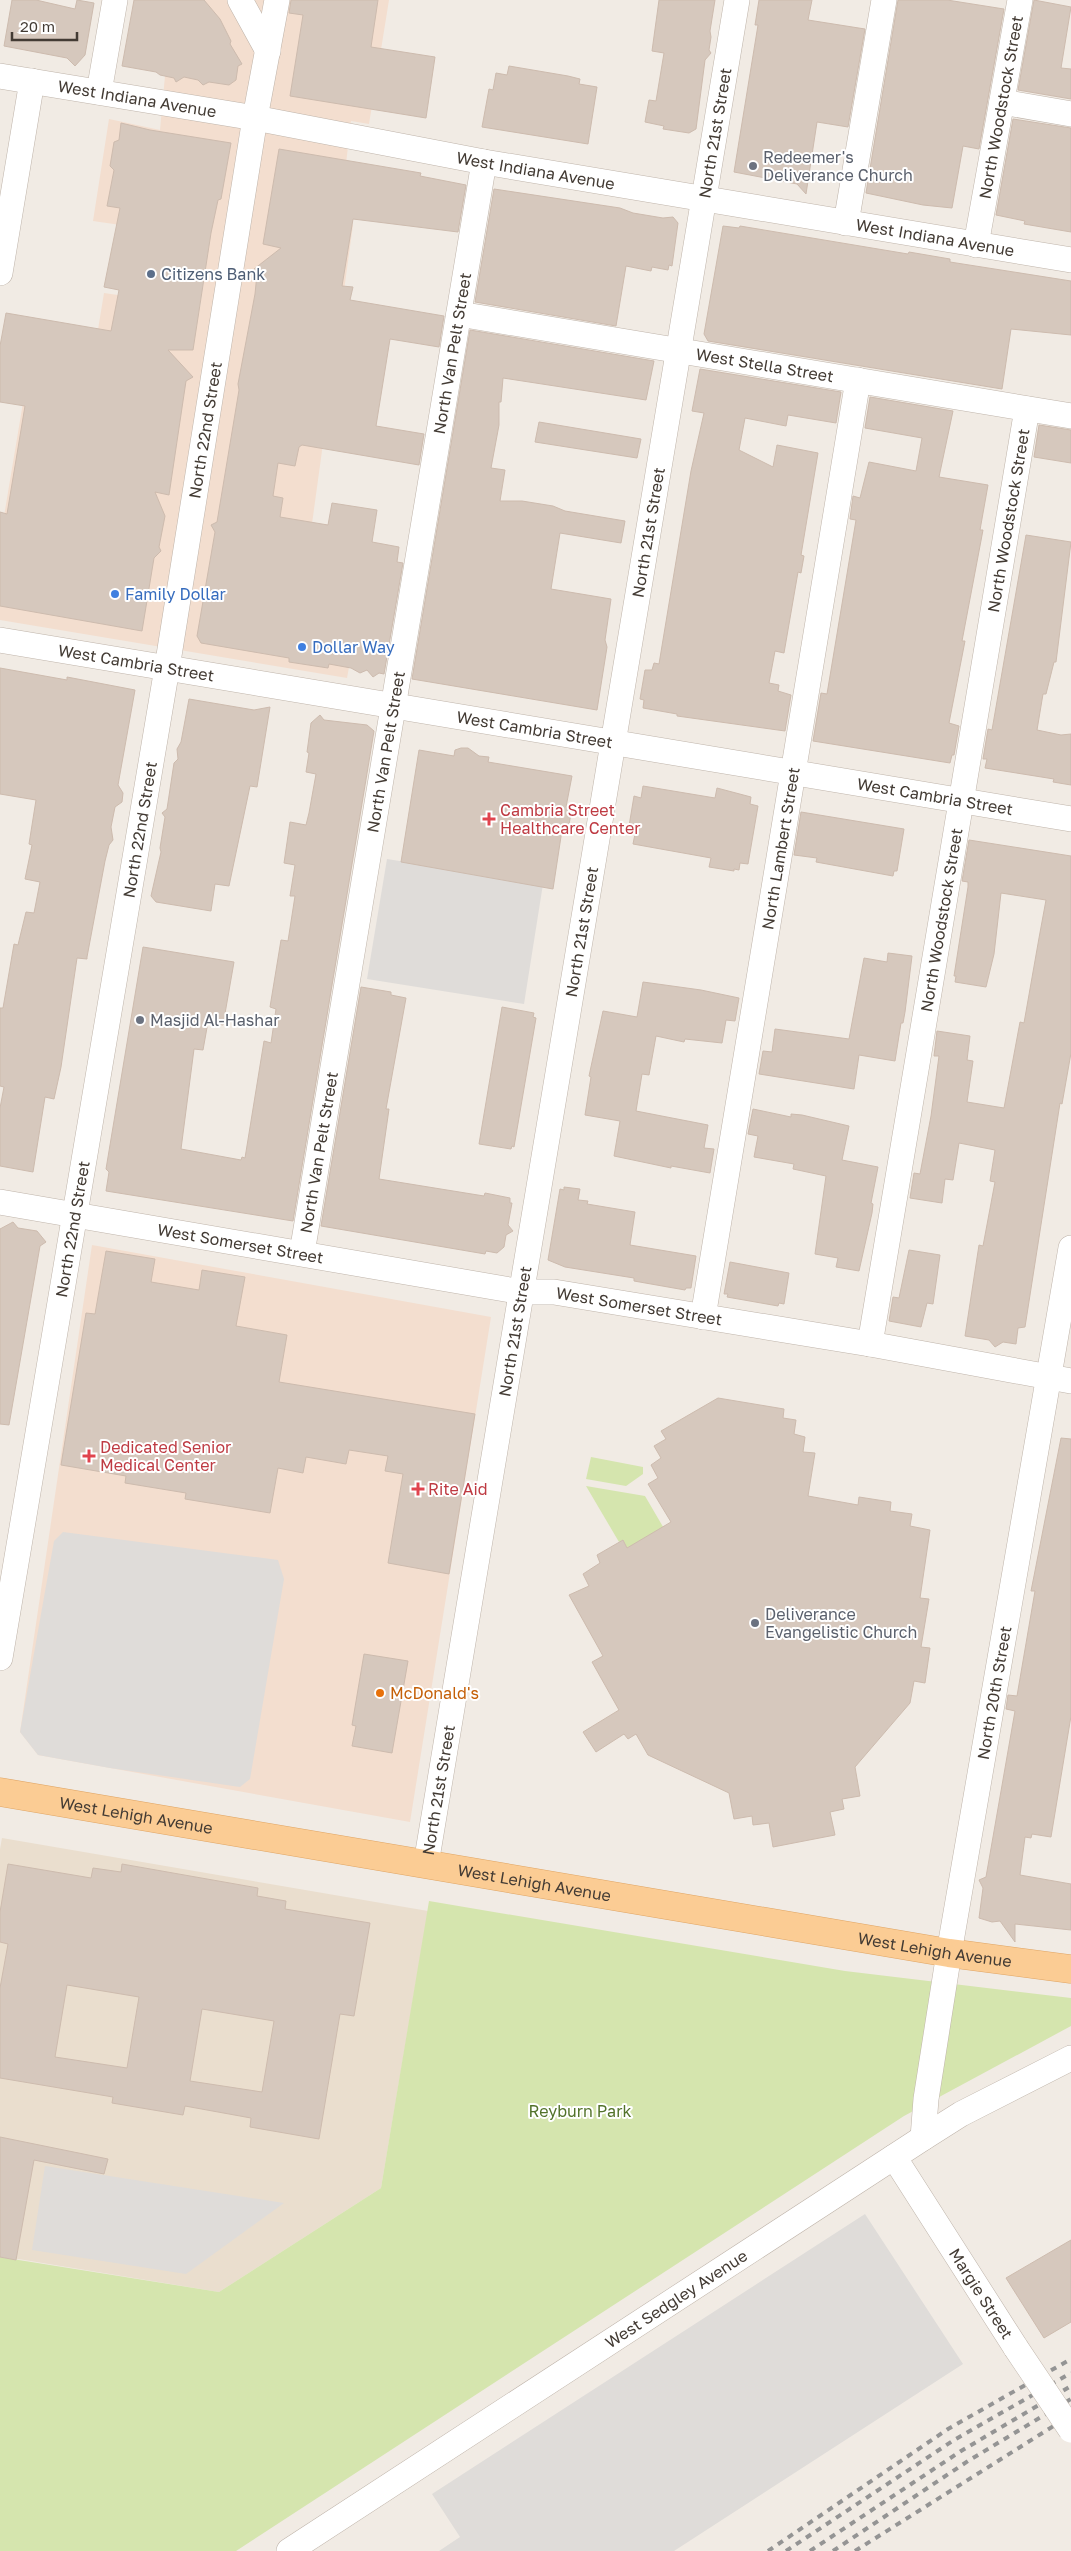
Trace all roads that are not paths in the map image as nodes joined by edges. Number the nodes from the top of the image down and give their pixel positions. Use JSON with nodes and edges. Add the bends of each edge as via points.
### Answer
{"nodes":[{"id":1,"x":115,"y":0,"type":"edge"},
{"id":2,"x":240,"y":0,"type":"edge"},
{"id":3,"x":277,"y":0,"type":"edge"},
{"id":4,"x":737,"y":0,"type":"edge"},
{"id":5,"x":884,"y":0,"type":"edge"},
{"id":6,"x":1020,"y":0,"type":"edge"},
{"id":7,"x":268,"y":50,"type":"junction"},
{"id":8,"x":0,"y":76,"type":"edge"},
{"id":9,"x":32,"y":81,"type":"junction"},
{"id":10,"x":99,"y":92,"type":"junction"},
{"id":11,"x":1002,"y":102,"type":"junction"},
{"id":12,"x":1071,"y":114,"type":"edge"},
{"id":13,"x":255,"y":118,"type":"junction"},
{"id":14,"x":484,"y":162,"type":"junction"},
{"id":15,"x":704,"y":199,"type":"junction"},
{"id":16,"x":846,"y":223,"type":"junction"},
{"id":17,"x":976,"y":245,"type":"junction"},
{"id":18,"x":1071,"y":260,"type":"edge"},
{"id":19,"x":0,"y":273,"type":"edge"},
{"id":20,"x":459,"y":314,"type":"junction"},
{"id":21,"x":679,"y":351,"type":"junction"},
{"id":22,"x":858,"y":380,"type":"junction"},
{"id":23,"x":1027,"y":409,"type":"junction"},
{"id":24,"x":1071,"y":416,"type":"edge"},
{"id":25,"x":0,"y":640,"type":"edge"},
{"id":26,"x":167,"y":668,"type":"junction"},
{"id":27,"x":393,"y":706,"type":"junction"},
{"id":28,"x":614,"y":743,"type":"junction"},
{"id":29,"x":792,"y":772,"type":"junction"},
{"id":30,"x":962,"y":801,"type":"junction"},
{"id":31,"x":1071,"y":819,"type":"edge"},
{"id":32,"x":0,"y":1202,"type":"edge"},
{"id":33,"x":76,"y":1216,"type":"junction"},
{"id":34,"x":1071,"y":1248,"type":"edge"},
{"id":35,"x":302,"y":1253,"type":"junction"},
{"id":36,"x":522,"y":1292,"type":"junction"},
{"id":37,"x":703,"y":1317,"type":"junction"},
{"id":38,"x":870,"y":1344,"type":"junction"},
{"id":39,"x":1060,"y":1379,"type":"edge"},
{"id":40,"x":0,"y":1658,"type":"edge"},
{"id":41,"x":0,"y":1792,"type":"edge"},
{"id":42,"x":426,"y":1864,"type":"junction"},
{"id":43,"x":949,"y":1953,"type":"junction"},
{"id":44,"x":1071,"y":1969,"type":"edge"},
{"id":45,"x":1071,"y":2058,"type":"edge"},
{"id":46,"x":922,"y":2138,"type":"junction"},
{"id":47,"x":894,"y":2158,"type":"junction"},
{"id":48,"x":1071,"y":2430,"type":"edge"},
{"id":49,"x":289,"y":2551,"type":"edge"}],
"edges":[{"from":1,"to":10,"type":"street"},
{"from":2,"to":7,"type":"street"},
{"from":3,"to":7,"type":"street","name":"North 22nd Street"},
{"from":4,"to":15,"type":"street","name":"North 21st Street"},
{"from":5,"to":16,"type":"street"},
{"from":6,"to":11,"type":"street","name":"North Woodstock Street"},
{"from":7,"to":13,"type":"street","name":"North 22nd Street"},
{"from":8,"to":9,"type":"street","name":"West Indiana Avenue"},
{"from":9,"to":10,"type":"street","name":"West Indiana Avenue"},
{"from":9,"to":19,"type":"street"},
{"from":10,"to":13,"type":"street","name":"West Indiana Avenue"},
{"from":11,"to":12,"type":"street"},
{"from":11,"to":17,"type":"street","name":"North Woodstock Street"},
{"from":13,"to":14,"type":"street","name":"West Indiana Avenue"},
{"from":13,"to":26,"type":"street","name":"North 22nd Street"},
{"from":14,"to":15,"type":"street","name":"West Indiana Avenue"},
{"from":14,"to":20,"type":"street","name":"North Van Pelt Street"},
{"from":15,"to":16,"type":"street","name":"West Indiana Avenue"},
{"from":15,"to":21,"type":"street","name":"North 21st Street"},
{"from":16,"to":17,"type":"street","name":"West Indiana Avenue"},
{"from":17,"to":18,"type":"street","name":"West Indiana Avenue"},
{"from":20,"to":21,"type":"street","name":"West Stella Street"},
{"from":20,"to":27,"type":"street","name":"North Van Pelt Street"},
{"from":21,"to":22,"type":"street","name":"West Stella Street"},
{"from":21,"to":28,"type":"street","name":"North 21st Street"},
{"from":22,"to":23,"type":"street","name":"West Stella Street"},
{"from":22,"to":29,"type":"street","name":"North Lambert Street"},
{"from":23,"to":24,"type":"street","name":"West Stella Street"},
{"from":23,"to":30,"type":"street","name":"North Woodstock Street"},
{"from":25,"to":26,"type":"street","name":"West Cambria Street"},
{"from":26,"to":27,"type":"street","name":"West Cambria Street"},
{"from":26,"to":33,"type":"street","name":"North 22nd Street"},
{"from":27,"to":28,"type":"street","name":"West Cambria Street"},
{"from":27,"to":35,"type":"street","name":"North Van Pelt Street"},
{"from":28,"to":29,"type":"street","name":"West Cambria Street"},
{"from":28,"to":36,"type":"street","name":"North 21st Street"},
{"from":29,"to":30,"type":"street","name":"West Cambria Street"},
{"from":29,"to":37,"type":"street","name":"North Lambert Street"},
{"from":30,"to":31,"type":"street","name":"West Cambria Street"},
{"from":30,"to":38,"type":"street","name":"North Woodstock Street"},
{"from":32,"to":33,"type":"street","name":"West Somerset Street"},
{"from":33,"to":35,"type":"street","name":"West Somerset Street"},
{"from":33,"to":40,"type":"street","name":"North 22nd Street"},
{"from":34,"to":39,"type":"street","name":"North 20th Street"},
{"from":35,"to":36,"type":"street","name":"West Somerset Street"},
{"from":36,"to":37,"type":"street","name":"West Somerset Street","via":[[554,1292]]},
{"from":36,"to":42,"type":"street","name":"North 21st Street"},
{"from":37,"to":38,"type":"street","name":"West Somerset Street"},
{"from":38,"to":39,"type":"street","name":"West Somerset Street"},
{"from":39,"to":43,"type":"street","name":"North 20th Street"},
{"from":41,"to":42,"type":"main road","name":"West Lehigh Avenue"},
{"from":42,"to":43,"type":"main road","name":"West Lehigh Avenue"},
{"from":43,"to":44,"type":"main road","name":"West Lehigh Avenue"},
{"from":43,"to":46,"type":"street","name":"North 20th Street"},
{"from":45,"to":46,"type":"street","name":"West Sedgley Avenue","via":[[961,2114]]},
{"from":46,"to":47,"type":"street","name":"West Sedgley Avenue"},
{"from":47,"to":48,"type":"street","name":"Margie Street","bridge":true},
{"from":47,"to":49,"type":"street","name":"West Sedgley Avenue"}]}
